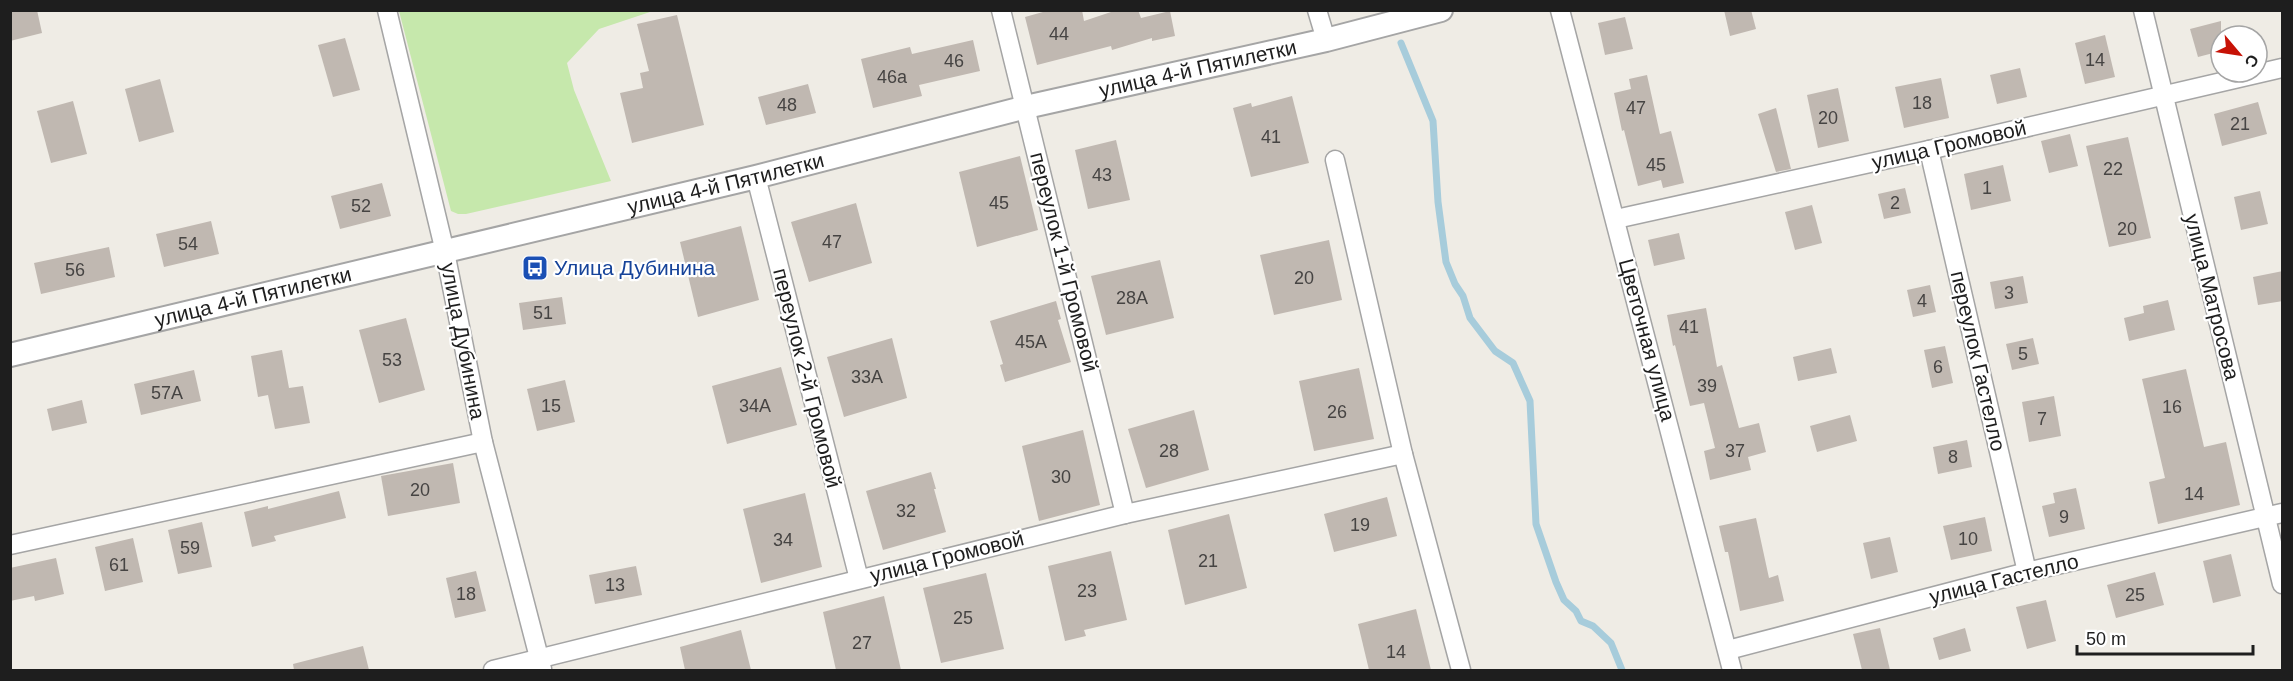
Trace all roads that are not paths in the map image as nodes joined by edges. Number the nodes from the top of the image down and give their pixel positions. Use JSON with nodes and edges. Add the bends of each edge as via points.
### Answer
{"nodes":[{"id":1,"x":387,"y":10,"type":"edge"},
{"id":2,"x":1001,"y":10,"type":"edge"},
{"id":3,"x":1317,"y":10,"type":"edge"},
{"id":4,"x":1441,"y":10,"type":"edge"},
{"id":5,"x":1560,"y":10,"type":"edge"},
{"id":6,"x":2143,"y":10,"type":"edge"},
{"id":7,"x":1326,"y":40,"type":"junction"},
{"id":8,"x":2283,"y":68,"type":"edge"},
{"id":9,"x":2164,"y":96,"type":"junction"},
{"id":10,"x":1026,"y":107,"type":"junction"},
{"id":11,"x":1929,"y":150,"type":"junction"},
{"id":12,"x":1335,"y":160,"type":"dead end"},
{"id":13,"x":756,"y":177,"type":"junction"},
{"id":14,"x":1616,"y":219,"type":"junction"},
{"id":15,"x":445,"y":252,"type":"junction"},
{"id":16,"x":10,"y":355,"type":"edge"},
{"id":17,"x":483,"y":442,"type":"junction"},
{"id":18,"x":1403,"y":454,"type":"junction"},
{"id":19,"x":1125,"y":514,"type":"junction"},
{"id":20,"x":2274,"y":515,"type":"edge"},
{"id":21,"x":10,"y":545,"type":"edge"},
{"id":22,"x":2027,"y":572,"type":"junction"},
{"id":23,"x":859,"y":579,"type":"junction"},
{"id":24,"x":2283,"y":584,"type":"edge"},
{"id":25,"x":1728,"y":650,"type":"junction"},
{"id":26,"x":541,"y":664,"type":"edge"},
{"id":27,"x":493,"y":670,"type":"edge"},
{"id":28,"x":1461,"y":670,"type":"edge"},
{"id":29,"x":1732,"y":670,"type":"edge"}],
"edges":[{"from":1,"to":15,"type":"street","name":"улица Дубинина"},
{"from":2,"to":10,"type":"street","name":"переулок 1-й Громовой"},
{"from":3,"to":7,"type":"street"},
{"from":4,"to":7,"type":"street","name":"улица 4-й Пятилетки"},
{"from":5,"to":14,"type":"street","name":"Цветочная улица"},
{"from":6,"to":9,"type":"street","name":"улица Матросова"},
{"from":7,"to":10,"type":"street","name":"улица 4-й Пятилетки"},
{"from":8,"to":9,"type":"street","name":"улица Громовой"},
{"from":9,"to":11,"type":"street","name":"улица Громовой"},
{"from":9,"to":20,"type":"street","name":"улица Матросова"},
{"from":10,"to":13,"type":"street","name":"улица 4-й Пятилетки"},
{"from":10,"to":19,"type":"street","name":"переулок 1-й Громовой"},
{"from":11,"to":14,"type":"street","name":"улица Громовой"},
{"from":11,"to":22,"type":"street","name":"переулок Гастелло"},
{"from":12,"to":18,"type":"street"},
{"from":13,"to":15,"type":"street","name":"улица 4-й Пятилетки"},
{"from":13,"to":23,"type":"street","name":"переулок 2-й Громовой"},
{"from":14,"to":25,"type":"street","name":"Цветочная улица"},
{"from":15,"to":16,"type":"street","name":"улица 4-й Пятилетки"},
{"from":15,"to":17,"type":"street","name":"улица Дубинина"},
{"from":17,"to":21,"type":"street"},
{"from":17,"to":26,"type":"street","name":"улица Дубинина"},
{"from":18,"to":19,"type":"street","name":"улица Громовой"},
{"from":18,"to":28,"type":"street"},
{"from":19,"to":23,"type":"street","name":"улица Громовой"},
{"from":20,"to":22,"type":"street","name":"улица Гастелло"},
{"from":20,"to":24,"type":"street","name":"улица Матросова"},
{"from":22,"to":25,"type":"street","name":"улица Гастелло"},
{"from":23,"to":26,"type":"street","name":"улица Громовой"},
{"from":25,"to":29,"type":"street","name":"Цветочная улица"},
{"from":26,"to":27,"type":"street","name":"улица Громовой"}]}
